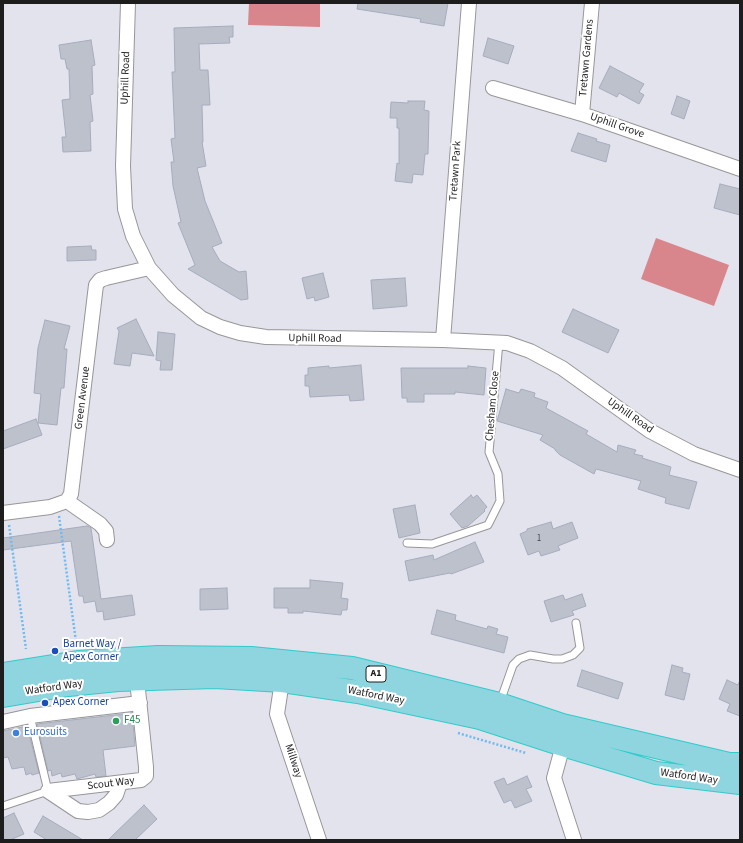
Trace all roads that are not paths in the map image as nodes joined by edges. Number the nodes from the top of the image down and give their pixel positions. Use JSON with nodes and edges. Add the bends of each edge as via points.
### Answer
{"nodes":[{"id":1,"x":128,"y":3,"type":"edge"},
{"id":2,"x":469,"y":3,"type":"edge"},
{"id":3,"x":592,"y":3,"type":"edge"},
{"id":4,"x":493,"y":88,"type":"dead end"},
{"id":5,"x":582,"y":114,"type":"junction"},
{"id":6,"x":740,"y":169,"type":"edge"},
{"id":7,"x":149,"y":268,"type":"junction"},
{"id":8,"x":443,"y":340,"type":"junction"},
{"id":9,"x":499,"y":342,"type":"junction"},
{"id":10,"x":740,"y":470,"type":"edge"},
{"id":11,"x":62,"y":503,"type":"junction"},
{"id":12,"x":5,"y":513,"type":"edge"},
{"id":13,"x":107,"y":540,"type":"dead end"},
{"id":14,"x":407,"y":543,"type":"dead end"},
{"id":15,"x":576,"y":623,"type":"dead end"},
{"id":16,"x":3,"y":674,"type":"edge"},
{"id":17,"x":137,"y":680,"type":"junction"},
{"id":18,"x":282,"y":681,"type":"junction"},
{"id":19,"x":3,"y":696,"type":"edge"},
{"id":20,"x":140,"y":703,"type":"junction"},
{"id":21,"x":499,"y":704,"type":"junction"},
{"id":22,"x":30,"y":716,"type":"junction"},
{"id":23,"x":3,"y":722,"type":"edge"},
{"id":24,"x":563,"y":746,"type":"junction"},
{"id":25,"x":740,"y":764,"type":"edge"},
{"id":26,"x":120,"y":783,"type":"junction"},
{"id":27,"x":740,"y":783,"type":"edge"},
{"id":28,"x":48,"y":791,"type":"junction"},
{"id":29,"x":3,"y":806,"type":"edge"},
{"id":30,"x":319,"y":840,"type":"edge"},
{"id":31,"x":574,"y":840,"type":"edge"}],
"edges":[{"from":1,"to":7,"type":"street","name":"Uphill Road","via":[[123,166],[125,209],[133,236]]},
{"from":2,"to":8,"type":"street","name":"Tretawn Park"},
{"from":3,"to":5,"type":"street","name":"Tretawn Gardens"},
{"from":4,"to":5,"type":"street","name":"Uphill Grove"},
{"from":5,"to":6,"type":"street","name":"Uphill Grove"},
{"from":7,"to":8,"type":"street","name":"Uphill Road","via":[[173,295],[201,318],[240,333],[298,339]]},
{"from":7,"to":11,"type":"street","name":"Green Avenue","via":[[106,278],[96,285],[72,486]]},
{"from":8,"to":9,"type":"street","name":"Uphill Road"},
{"from":9,"to":10,"type":"street","name":"Uphill Road","via":[[530,351],[562,368],[650,432],[694,454]]},
{"from":9,"to":14,"type":"lane","name":"Chesham Close","via":[[489,452],[498,474],[500,501],[488,525],[432,544]]},
{"from":11,"to":12,"type":"street"},
{"from":11,"to":13,"type":"street","via":[[100,524],[106,531]]},
{"from":15,"to":21,"type":"lane","via":[[580,648],[573,655],[553,659],[530,655],[519,659],[513,665]]},
{"from":16,"to":21,"type":"highway","name":"Watford Way","number":"A1","via":[[120,658],[252,658],[352,668]]},
{"from":17,"to":18,"type":"highway","name":"Watford Way","number":"A1","via":[[215,677]]},
{"from":17,"to":19,"type":"highway","name":"Watford Way","number":"A1","via":[[68,685]]},
{"from":17,"to":20,"type":"street"},
{"from":18,"to":24,"type":"highway","name":"Watford Way","number":"A1","via":[[358,692],[480,718]]},
{"from":18,"to":30,"type":"street","name":"Millway","via":[[277,714]]},
{"from":20,"to":22,"type":"street"},
{"from":20,"to":26,"type":"street","name":"Scout Way","via":[[146,776],[141,780]]},
{"from":21,"to":25,"type":"highway","name":"Watford Way","number":"A1","via":[[562,725],[729,764]]},
{"from":22,"to":23,"type":"street"},
{"from":22,"to":28,"type":"lane"},
{"from":24,"to":27,"type":"highway","name":"Watford Way","number":"A1","via":[[656,773]]},
{"from":24,"to":31,"type":"street","via":[[554,778]]},
{"from":26,"to":28,"type":"street","name":"Scout Way"},
{"from":26,"to":28,"type":"street","via":[[116,795],[109,803],[99,810],[88,812],[78,811]]},
{"from":28,"to":29,"type":"lane","name":"Scout Way"}]}
